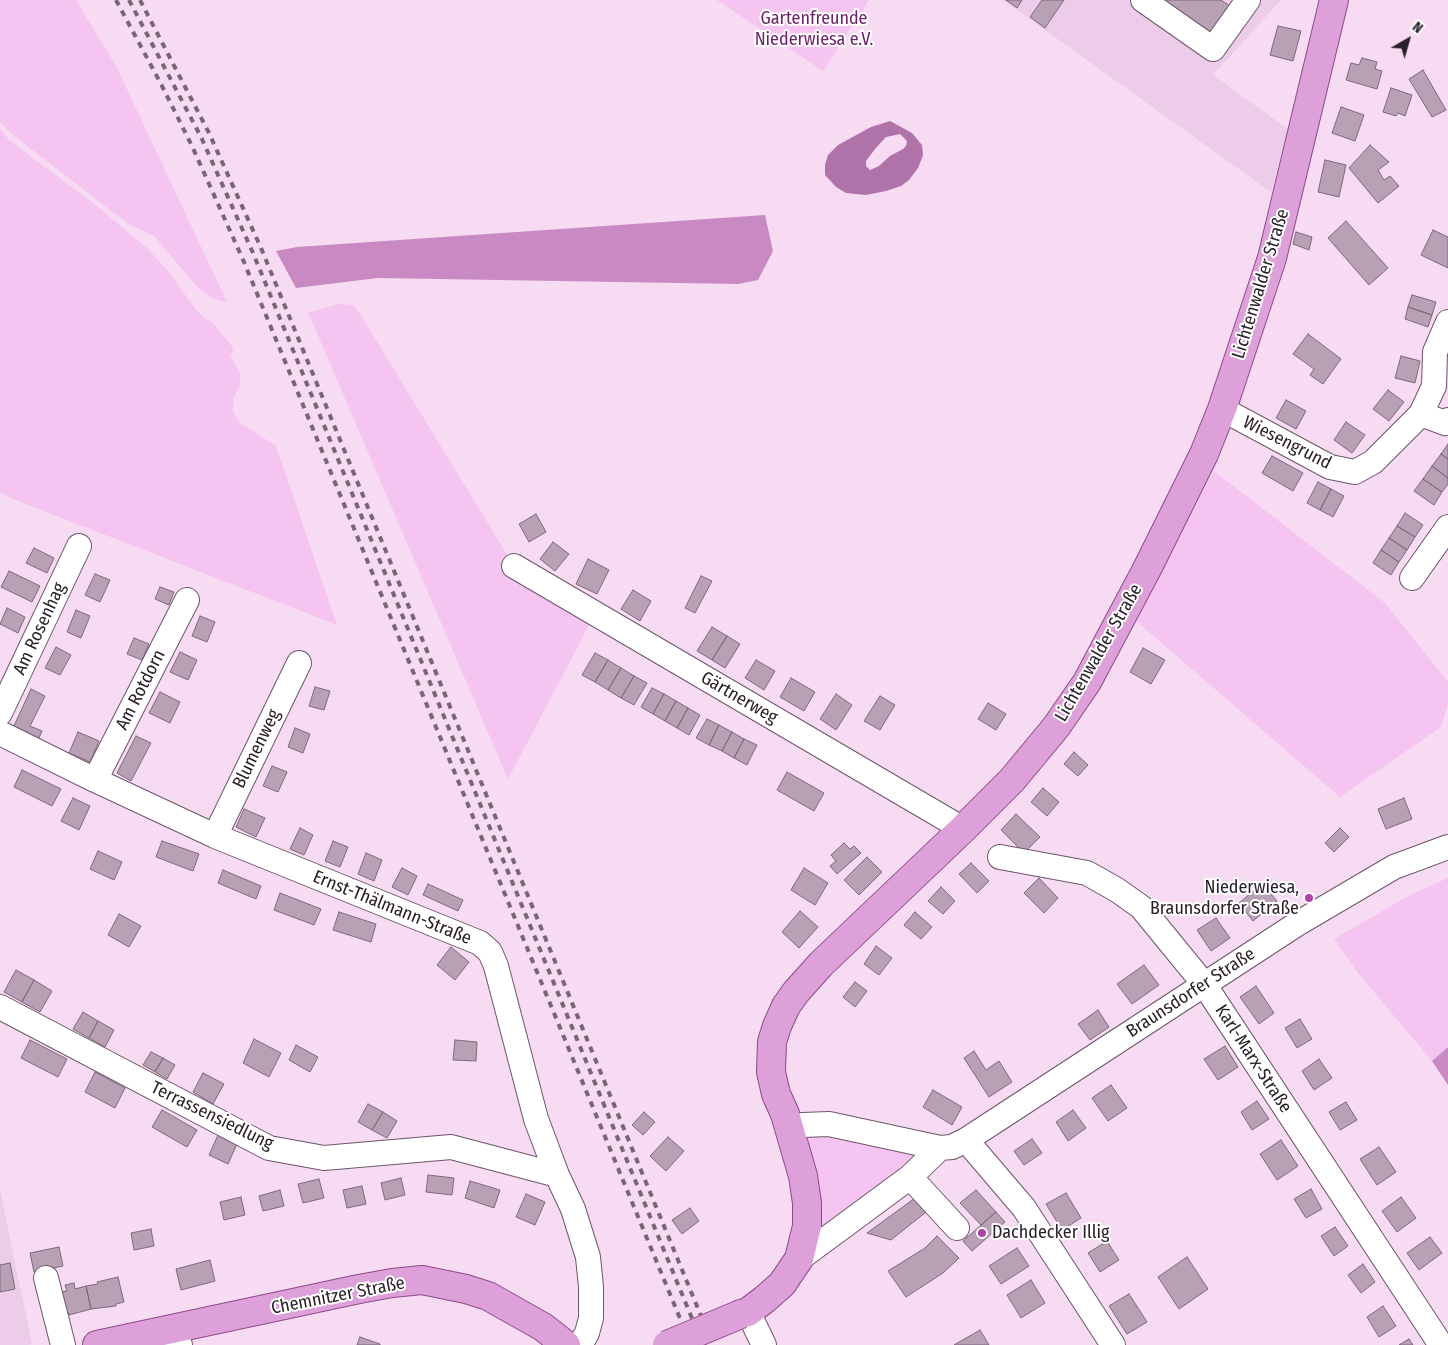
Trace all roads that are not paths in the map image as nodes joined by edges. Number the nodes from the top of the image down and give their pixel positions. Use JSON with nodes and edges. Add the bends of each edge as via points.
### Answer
{"nodes":[{"id":1,"x":1144,"y":0,"type":"edge"},
{"id":2,"x":1248,"y":0,"type":"edge"},
{"id":3,"x":1334,"y":0,"type":"edge"},
{"id":4,"x":1448,"y":322,"type":"edge"},
{"id":5,"x":1441,"y":391,"type":"edge"},
{"id":6,"x":1222,"y":409,"type":"junction"},
{"id":7,"x":1421,"y":414,"type":"junction"},
{"id":8,"x":1448,"y":420,"type":"edge"},
{"id":9,"x":1448,"y":528,"type":"edge"},
{"id":10,"x":79,"y":546,"type":"dead end"},
{"id":11,"x":514,"y":566,"type":"dead end"},
{"id":12,"x":1412,"y":578,"type":"dead end"},
{"id":13,"x":187,"y":600,"type":"dead end"},
{"id":14,"x":299,"y":663,"type":"dead end"},
{"id":15,"x":0,"y":713,"type":"edge"},
{"id":16,"x":0,"y":733,"type":"edge"},
{"id":17,"x":95,"y":780,"type":"junction"},
{"id":18,"x":963,"y":829,"type":"junction"},
{"id":19,"x":215,"y":836,"type":"junction"},
{"id":20,"x":1448,"y":846,"type":"edge"},
{"id":21,"x":1000,"y":857,"type":"dead end"},
{"id":22,"x":1204,"y":984,"type":"junction"},
{"id":23,"x":0,"y":1007,"type":"edge"},
{"id":24,"x":790,"y":1131,"type":"junction"},
{"id":25,"x":966,"y":1140,"type":"junction"},
{"id":26,"x":940,"y":1148,"type":"junction"},
{"id":27,"x":557,"y":1175,"type":"junction"},
{"id":28,"x":910,"y":1178,"type":"junction"},
{"id":29,"x":957,"y":1228,"type":"dead end"},
{"id":30,"x":799,"y":1259,"type":"junction"},
{"id":31,"x":46,"y":1278,"type":"dead end"},
{"id":32,"x":744,"y":1313,"type":"junction"},
{"id":33,"x":164,"y":1340,"type":"edge"},
{"id":34,"x":63,"y":1345,"type":"edge"},
{"id":35,"x":97,"y":1345,"type":"edge"},
{"id":36,"x":566,"y":1345,"type":"edge"},
{"id":37,"x":580,"y":1345,"type":"edge"},
{"id":38,"x":667,"y":1345,"type":"edge"},
{"id":39,"x":764,"y":1345,"type":"edge"},
{"id":40,"x":1112,"y":1345,"type":"edge"},
{"id":41,"x":1441,"y":1345,"type":"edge"}],
"edges":[{"from":1,"to":2,"type":"street","via":[[1213,49]]},
{"from":3,"to":6,"type":"main road","name":"Lichtenwalder Straße","via":[[1272,258]]},
{"from":4,"to":5,"type":"street","name":"Wiesengrund","via":[[1435,352]]},
{"from":5,"to":7,"type":"street","name":"Wiesengrund"},
{"from":6,"to":7,"type":"street","name":"Wiesengrund","via":[[1330,467],[1355,472],[1374,462]]},
{"from":6,"to":18,"type":"main road","name":"Lichtenwalder Straße","via":[[1204,454],[1087,682],[1056,728],[1012,780]]},
{"from":7,"to":8,"type":"street","via":[[1446,423]]},
{"from":9,"to":12,"type":"street"},
{"from":10,"to":15,"type":"street","name":"Am Rosenhag"},
{"from":11,"to":18,"type":"street","name":"Gärtnerweg"},
{"from":13,"to":17,"type":"street","name":"Am Rotdorn"},
{"from":14,"to":19,"type":"street","name":"Blumenweg"},
{"from":16,"to":17,"type":"street","name":"Ernst-Thälmann-Straße"},
{"from":17,"to":19,"type":"street","name":"Ernst-Thälmann-Straße"},
{"from":18,"to":24,"type":"main road","name":"Lichtenwalder Straße","via":[[820,964],[786,1006],[772,1042],[770,1057],[776,1094]]},
{"from":19,"to":27,"type":"street","name":"Ernst-Thälmann-Straße","via":[[480,943],[490,952],[536,1119]]},
{"from":20,"to":22,"type":"street","name":"Braunsdorfer Straße","via":[[1394,867]]},
{"from":21,"to":22,"type":"street","name":"Karl-Marx-Straße","via":[[1087,873],[1117,890],[1141,907]]},
{"from":22,"to":25,"type":"street","name":"Braunsdorfer Straße"},
{"from":22,"to":41,"type":"street","name":"Karl-Marx-Straße"},
{"from":23,"to":27,"type":"street","name":"Terrassensiedlung","via":[[269,1148],[324,1158],[451,1147]]},
{"from":24,"to":26,"type":"street","name":"Braunsdorfer Straße","via":[[803,1125],[828,1124]]},
{"from":24,"to":30,"type":"main road","name":"Lichtenwalder Straße","via":[[807,1203],[807,1226]]},
{"from":25,"to":26,"type":"street","name":"Braunsdorfer Straße","via":[[952,1147]]},
{"from":25,"to":40,"type":"street","via":[[1024,1208]]},
{"from":26,"to":28,"type":"street","name":"Braunsdorfer Straße"},
{"from":27,"to":37,"type":"street","name":"Ernst-Thälmann-Straße","via":[[574,1209],[588,1257],[591,1318],[588,1333]]},
{"from":28,"to":29,"type":"street"},
{"from":28,"to":30,"type":"street","name":"Braunsdorfer Straße"},
{"from":30,"to":32,"type":"main road","name":"Lichtenwalder Straße","via":[[782,1284]]},
{"from":31,"to":34,"type":"street"},
{"from":32,"to":38,"type":"main road","name":"Lichtenwalder Straße","bridge":true},
{"from":32,"to":39,"type":"street"},
{"from":33,"to":35,"type":"main road","name":"Chemnitzer Straße"},
{"from":33,"to":36,"type":"main road","name":"Chemnitzer Straße","via":[[360,1289],[422,1280],[466,1288],[488,1296],[543,1327]]}]}
